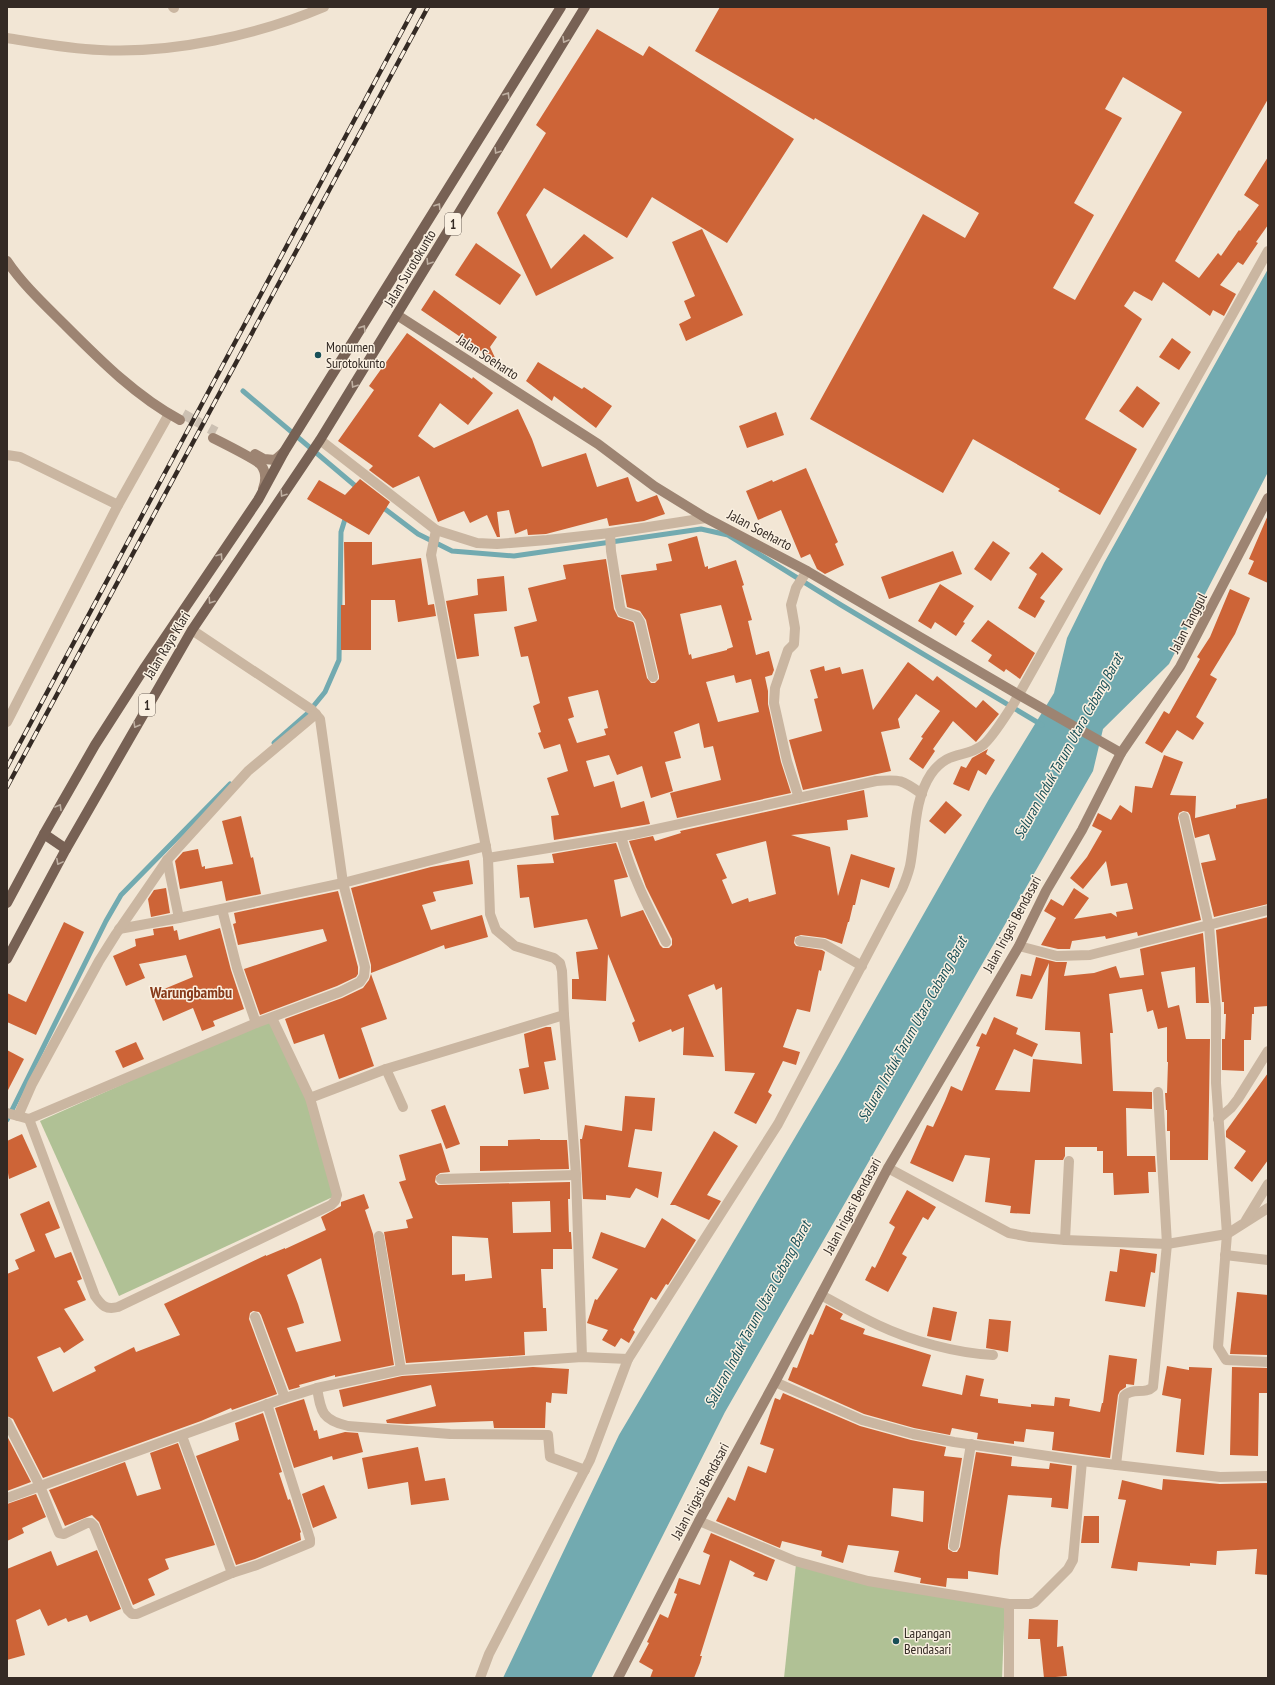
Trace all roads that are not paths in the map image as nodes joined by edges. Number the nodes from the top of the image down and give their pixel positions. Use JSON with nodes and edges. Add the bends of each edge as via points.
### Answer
{"nodes":[{"id":1,"x":324,"y":7,"type":"edge"},
{"id":2,"x":561,"y":7,"type":"edge"},
{"id":3,"x":585,"y":7,"type":"edge"},
{"id":4,"x":7,"y":38,"type":"edge"},
{"id":5,"x":1268,"y":251,"type":"edge"},
{"id":6,"x":7,"y":261,"type":"edge"},
{"id":7,"x":397,"y":315,"type":"junction"},
{"id":8,"x":171,"y":411,"type":"junction"},
{"id":9,"x":182,"y":417,"type":"tunnel mouth"},
{"id":10,"x":298,"y":433,"type":"joint"},
{"id":11,"x":318,"y":442,"type":"junction"},
{"id":12,"x":284,"y":452,"type":"junction"},
{"id":13,"x":7,"y":455,"type":"edge"},
{"id":14,"x":1268,"y":498,"type":"edge"},
{"id":15,"x":258,"y":500,"type":"junction"},
{"id":16,"x":118,"y":505,"type":"junction"},
{"id":17,"x":706,"y":518,"type":"junction"},
{"id":18,"x":436,"y":532,"type":"junction"},
{"id":19,"x":610,"y":536,"type":"junction"},
{"id":20,"x":805,"y":573,"type":"junction"},
{"id":21,"x":192,"y":630,"type":"junction"},
{"id":22,"x":653,"y":677,"type":"dead end"},
{"id":23,"x":1017,"y":699,"type":"junction"},
{"id":24,"x":312,"y":711,"type":"junction"},
{"id":25,"x":7,"y":722,"type":"edge"},
{"id":26,"x":1121,"y":753,"type":"junction"},
{"id":27,"x":922,"y":794,"type":"junction"},
{"id":28,"x":799,"y":798,"type":"junction"},
{"id":29,"x":1184,"y":818,"type":"dead end"},
{"id":30,"x":44,"y":834,"type":"junction"},
{"id":31,"x":621,"y":836,"type":"junction"},
{"id":32,"x":486,"y":846,"type":"junction"},
{"id":33,"x":66,"y":849,"type":"junction"},
{"id":34,"x":488,"y":858,"type":"junction"},
{"id":35,"x":167,"y":860,"type":"junction"},
{"id":36,"x":343,"y":884,"type":"junction"},
{"id":37,"x":7,"y":903,"type":"edge"},
{"id":38,"x":222,"y":909,"type":"junction"},
{"id":39,"x":1268,"y":910,"type":"edge"},
{"id":40,"x":179,"y":918,"type":"junction"},
{"id":41,"x":1209,"y":926,"type":"junction"},
{"id":42,"x":119,"y":929,"type":"junction"},
{"id":43,"x":800,"y":941,"type":"dead end"},
{"id":44,"x":666,"y":942,"type":"dead end"},
{"id":45,"x":1018,"y":946,"type":"junction"},
{"id":46,"x":7,"y":959,"type":"edge"},
{"id":47,"x":862,"y":966,"type":"junction"},
{"id":48,"x":564,"y":1015,"type":"junction"},
{"id":49,"x":272,"y":1018,"type":"junction"},
{"id":50,"x":256,"y":1023,"type":"junction"},
{"id":51,"x":1268,"y":1050,"type":"edge"},
{"id":52,"x":386,"y":1069,"type":"junction"},
{"id":53,"x":1158,"y":1092,"type":"dead end"},
{"id":54,"x":310,"y":1098,"type":"junction"},
{"id":55,"x":403,"y":1107,"type":"dead end"},
{"id":56,"x":13,"y":1115,"type":"edge"},
{"id":57,"x":29,"y":1119,"type":"junction"},
{"id":58,"x":1218,"y":1119,"type":"junction"},
{"id":59,"x":1068,"y":1161,"type":"dead end"},
{"id":60,"x":888,"y":1168,"type":"junction"},
{"id":61,"x":576,"y":1175,"type":"junction"},
{"id":62,"x":441,"y":1179,"type":"dead end"},
{"id":63,"x":1268,"y":1184,"type":"edge"},
{"id":64,"x":1268,"y":1208,"type":"edge"},
{"id":65,"x":1244,"y":1223,"type":"junction"},
{"id":66,"x":1227,"y":1234,"type":"junction"},
{"id":67,"x":379,"y":1236,"type":"dead end"},
{"id":68,"x":1065,"y":1240,"type":"junction"},
{"id":69,"x":1167,"y":1244,"type":"junction"},
{"id":70,"x":1225,"y":1255,"type":"junction"},
{"id":71,"x":1268,"y":1260,"type":"edge"},
{"id":72,"x":821,"y":1295,"type":"junction"},
{"id":73,"x":255,"y":1317,"type":"dead end"},
{"id":74,"x":993,"y":1355,"type":"dead end"},
{"id":75,"x":582,"y":1357,"type":"junction"},
{"id":76,"x":628,"y":1358,"type":"junction"},
{"id":77,"x":1268,"y":1362,"type":"edge"},
{"id":78,"x":401,"y":1370,"type":"junction"},
{"id":79,"x":775,"y":1382,"type":"junction"},
{"id":80,"x":317,"y":1388,"type":"junction"},
{"id":81,"x":285,"y":1398,"type":"junction"},
{"id":82,"x":267,"y":1404,"type":"junction"},
{"id":83,"x":7,"y":1422,"type":"edge"},
{"id":84,"x":182,"y":1436,"type":"junction"},
{"id":85,"x":971,"y":1444,"type":"junction"},
{"id":86,"x":1082,"y":1461,"type":"junction"},
{"id":87,"x":1116,"y":1465,"type":"junction"},
{"id":88,"x":585,"y":1470,"type":"junction"},
{"id":89,"x":1268,"y":1476,"type":"edge"},
{"id":90,"x":40,"y":1486,"type":"junction"},
{"id":91,"x":7,"y":1498,"type":"edge"},
{"id":92,"x":699,"y":1521,"type":"junction"},
{"id":93,"x":954,"y":1546,"type":"dead end"},
{"id":94,"x":232,"y":1573,"type":"junction"},
{"id":95,"x":1009,"y":1604,"type":"junction"},
{"id":96,"x":480,"y":1678,"type":"edge"},
{"id":97,"x":618,"y":1678,"type":"edge"},
{"id":98,"x":1009,"y":1678,"type":"edge"}],
"edges":[{"from":1,"to":4,"type":"street","via":[[297,18],[214,41],[141,51],[74,48]]},
{"from":10,"to":2,"type":"main road","name":"Jalan Surotokunto","number":"1","one_way":true},
{"from":3,"to":7,"type":"main road","name":"Jalan Surotokunto","number":"1","one_way":true},
{"from":5,"to":23,"type":"street"},
{"from":6,"to":8,"type":"street","via":[[43,303],[91,350]]},
{"from":7,"to":11,"type":"main road","name":"Jalan Surotokunto","number":"1","one_way":true},
{"from":7,"to":17,"type":"street","name":"Jalan Soeharto","via":[[598,444],[654,486]]},
{"from":8,"to":9,"type":"street"},
{"from":8,"to":16,"type":"street"},
{"from":10,"to":12,"type":"main road","name":"Jalan Raya Klari","number":"1"},
{"from":11,"to":18,"type":"street"},
{"from":11,"to":21,"type":"main road","name":"Jalan Raya Klari","number":"1","one_way":true},
{"from":12,"to":15,"type":"main road","name":"Jalan Raya Klari","number":"1"},
{"from":12,"to":15,"type":"street","via":[[275,460],[264,459],[214,435],[261,464],[266,481]]},
{"from":13,"to":16,"type":"street","via":[[20,457]]},
{"from":14,"to":26,"type":"street","name":"Jalan Tanggul","via":[[1180,667]]},
{"from":30,"to":15,"type":"main road","name":"Jalan Raya Klari","number":"1","one_way":true,"via":[[95,745]]},
{"from":16,"to":25,"type":"street"},
{"from":17,"to":19,"type":"street"},
{"from":17,"to":20,"type":"street","name":"Jalan Soeharto"},
{"from":18,"to":19,"type":"street","via":[[497,544]]},
{"from":18,"to":32,"type":"street","via":[[431,555]]},
{"from":19,"to":22,"type":"street","via":[[620,607],[622,612],[637,617],[640,622]]},
{"from":20,"to":23,"type":"street","name":"Jalan Soeharto"},
{"from":20,"to":28,"type":"street","via":[[796,588],[791,605],[795,628],[794,644],[788,650],[774,688],[774,703]]},
{"from":21,"to":24,"type":"street"},
{"from":21,"to":33,"type":"main road","name":"Jalan Raya Klari","number":"1","one_way":true},
{"from":23,"to":26,"type":"street","name":"Jalan Soeharto","via":[[1043,707]]},
{"from":23,"to":27,"type":"street","via":[[983,744],[974,750],[943,761],[931,775]]},
{"from":24,"to":35,"type":"street","via":[[248,772]]},
{"from":24,"to":36,"type":"street","via":[[320,719]]},
{"from":26,"to":45,"type":"street","name":"Jalan Irigasi Bendasari"},
{"from":27,"to":28,"type":"street","via":[[895,779]]},
{"from":27,"to":47,"type":"street","via":[[915,824],[910,867],[902,889]]},
{"from":28,"to":31,"type":"street"},
{"from":29,"to":41,"type":"street"},
{"from":30,"to":33,"type":"main road"},
{"from":30,"to":37,"type":"main road","name":"Jalan Raya Klari","number":"1"},
{"from":31,"to":34,"type":"street"},
{"from":31,"to":44,"type":"street","via":[[635,880]]},
{"from":32,"to":34,"type":"street"},
{"from":32,"to":36,"type":"street"},
{"from":33,"to":46,"type":"main road","name":"Jalan Raya Klari","number":"1","one_way":true},
{"from":34,"to":48,"type":"street","via":[[490,914],[496,930],[515,946],[554,958],[560,964]]},
{"from":35,"to":40,"type":"street"},
{"from":35,"to":42,"type":"street"},
{"from":36,"to":38,"type":"street"},
{"from":36,"to":49,"type":"street","via":[[362,952],[364,976],[360,982],[340,992]]},
{"from":38,"to":40,"type":"street"},
{"from":38,"to":50,"type":"street"},
{"from":39,"to":41,"type":"street"},
{"from":40,"to":42,"type":"street"},
{"from":41,"to":45,"type":"street","via":[[1090,955],[1057,956]]},
{"from":41,"to":58,"type":"street","via":[[1216,1008]]},
{"from":42,"to":56,"type":"street"},
{"from":43,"to":47,"type":"street","via":[[824,944]]},
{"from":45,"to":60,"type":"street","name":"Jalan Irigasi Bendasari"},
{"from":47,"to":76,"type":"street","via":[[778,1124]]},
{"from":48,"to":52,"type":"street"},
{"from":48,"to":61,"type":"street"},
{"from":49,"to":50,"type":"street"},
{"from":49,"to":54,"type":"street"},
{"from":50,"to":57,"type":"street"},
{"from":51,"to":58,"type":"street","via":[[1238,1099]]},
{"from":52,"to":54,"type":"street"},
{"from":52,"to":55,"type":"street"},
{"from":53,"to":69,"type":"street"},
{"from":54,"to":57,"type":"street","via":[[337,1195],[335,1201],[130,1302],[110,1309],[102,1306],[95,1296]]},
{"from":56,"to":57,"type":"street"},
{"from":58,"to":66,"type":"street"},
{"from":59,"to":68,"type":"street"},
{"from":60,"to":68,"type":"street","via":[[1009,1233]]},
{"from":60,"to":72,"type":"street","name":"Jalan Irigasi Bendasari"},
{"from":61,"to":62,"type":"street"},
{"from":61,"to":75,"type":"street"},
{"from":63,"to":65,"type":"street"},
{"from":64,"to":65,"type":"street"},
{"from":65,"to":66,"type":"street"},
{"from":66,"to":69,"type":"street"},
{"from":66,"to":70,"type":"street"},
{"from":67,"to":78,"type":"street"},
{"from":68,"to":69,"type":"street"},
{"from":69,"to":87,"type":"street","via":[[1154,1387],[1130,1392],[1124,1396]]},
{"from":70,"to":71,"type":"street"},
{"from":70,"to":77,"type":"street","via":[[1218,1347],[1226,1360]]},
{"from":72,"to":74,"type":"street","via":[[878,1326],[934,1346]]},
{"from":72,"to":79,"type":"street","name":"Jalan Irigasi Bendasari"},
{"from":73,"to":81,"type":"street"},
{"from":75,"to":76,"type":"street"},
{"from":75,"to":78,"type":"street"},
{"from":76,"to":88,"type":"street"},
{"from":78,"to":80,"type":"street"},
{"from":79,"to":85,"type":"street","via":[[862,1420],[913,1434]]},
{"from":79,"to":92,"type":"street","name":"Jalan Irigasi Bendasari"},
{"from":80,"to":81,"type":"street"},
{"from":80,"to":88,"type":"street","via":[[320,1405],[333,1423],[450,1434],[548,1435],[550,1456]]},
{"from":81,"to":82,"type":"street"},
{"from":82,"to":84,"type":"street"},
{"from":82,"to":94,"type":"street","via":[[310,1543]]},
{"from":83,"to":90,"type":"street"},
{"from":84,"to":90,"type":"street"},
{"from":84,"to":94,"type":"street"},
{"from":85,"to":86,"type":"street"},
{"from":85,"to":93,"type":"street"},
{"from":86,"to":87,"type":"street"},
{"from":86,"to":95,"type":"street","via":[[1073,1560],[1068,1569],[1034,1602]]},
{"from":87,"to":89,"type":"street","via":[[1220,1476]]},
{"from":88,"to":96,"type":"street","via":[[489,1654]]},
{"from":90,"to":91,"type":"street"},
{"from":90,"to":94,"type":"street","via":[[61,1534],[87,1523],[94,1526],[128,1610],[132,1614]]},
{"from":92,"to":95,"type":"street","via":[[795,1561],[861,1579]]},
{"from":92,"to":97,"type":"street","name":"Jalan Irigasi Bendasari"},
{"from":95,"to":98,"type":"street"}]}
